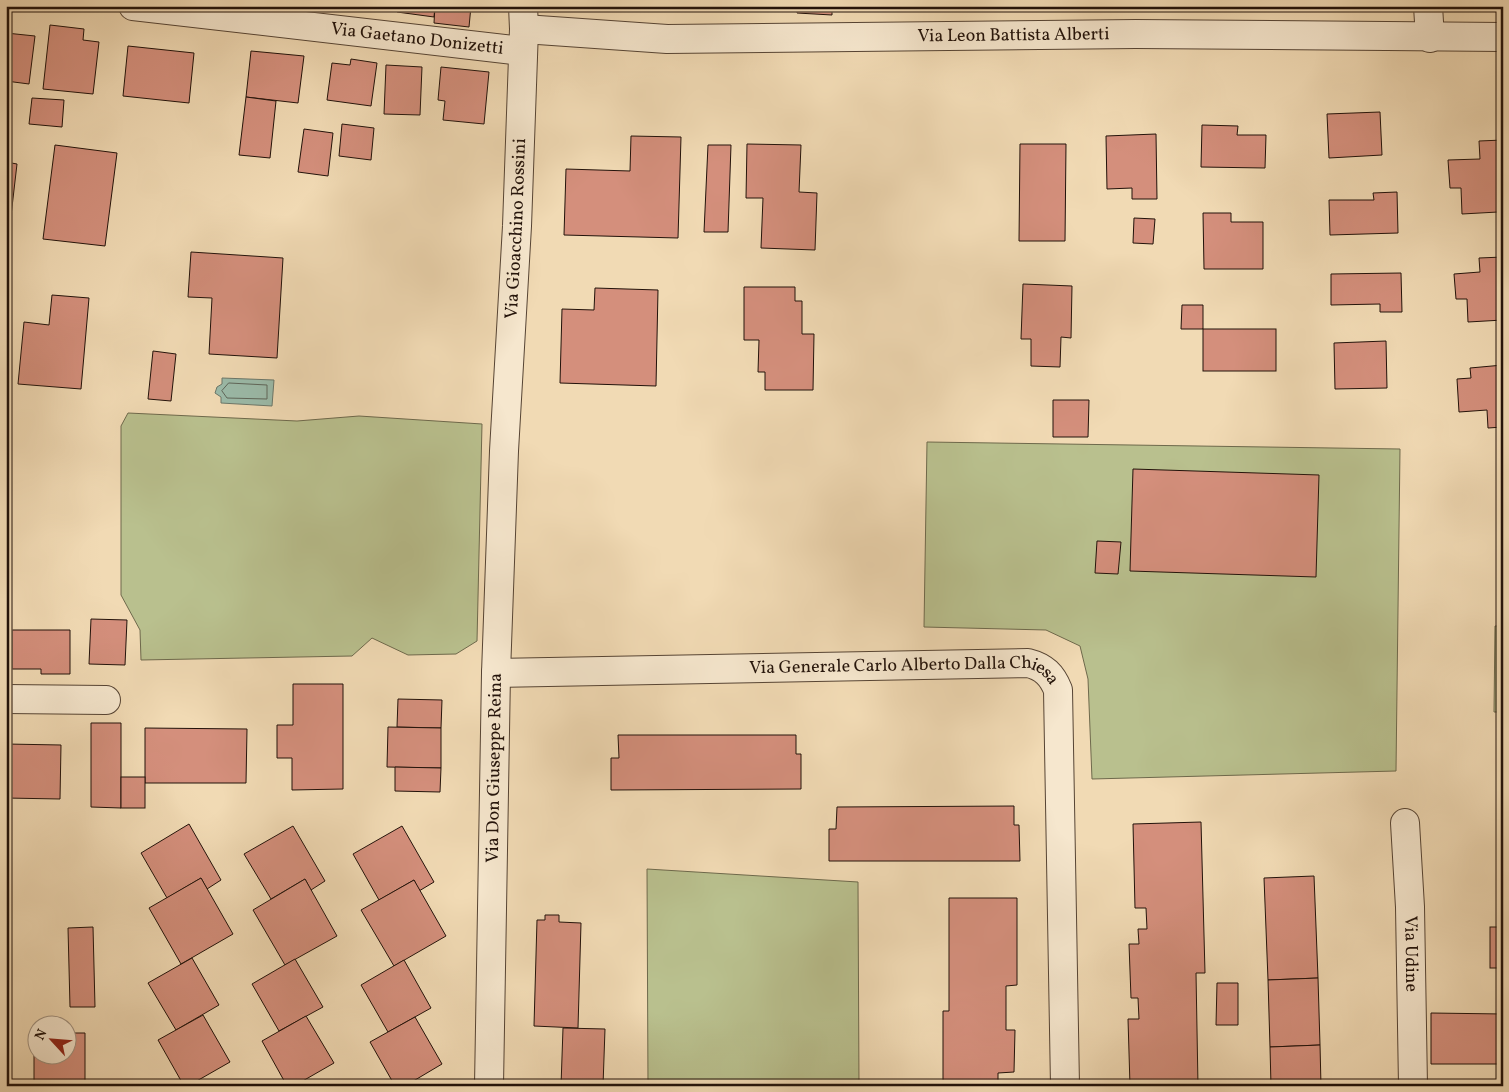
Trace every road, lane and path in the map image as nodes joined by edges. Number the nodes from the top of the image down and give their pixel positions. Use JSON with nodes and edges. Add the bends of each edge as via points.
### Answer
{"nodes":[{"id":1,"x":133,"y":6,"type":"edge"},
{"id":2,"x":1428,"y":6,"type":"edge"},
{"id":3,"x":523,"y":29,"type":"edge"},
{"id":4,"x":1430,"y":38,"type":"junction"},
{"id":5,"x":1503,"y":38,"type":"edge"},
{"id":6,"x":504,"y":451,"type":"joint"},
{"id":7,"x":496,"y":673,"type":"junction"},
{"id":8,"x":6,"y":699,"type":"edge"},
{"id":9,"x":106,"y":700,"type":"dead end"},
{"id":10,"x":1405,"y":823,"type":"dead end"},
{"id":11,"x":489,"y":1086,"type":"edge"},
{"id":12,"x":1065,"y":1086,"type":"edge"},
{"id":13,"x":1413,"y":1086,"type":"edge"}],
"edges":[{"from":1,"to":3,"type":"street","name":"Via Gaetano Donizetti"},
{"from":2,"to":4,"type":"street"},
{"from":3,"to":4,"type":"street","name":"Via Leon Battista Alberti","via":[[668,40],[1136,34]]},
{"from":3,"to":6,"type":"street","name":"Via Gioacchino Rossini","via":[[517,226]]},
{"from":4,"to":5,"type":"street","name":"Via Leon Battista Alberti"},
{"from":6,"to":7,"type":"street","name":"Via Don Giuseppe Reina"},
{"from":7,"to":11,"type":"street","name":"Via Don Giuseppe Reina"},
{"from":7,"to":12,"type":"street","name":"Via Generale Carlo Alberto Dalla Chiesa","via":[[1028,663],[1046,670],[1058,690]]},
{"from":8,"to":9,"type":"street"},
{"from":10,"to":13,"type":"street","name":"Via Udine"}]}
